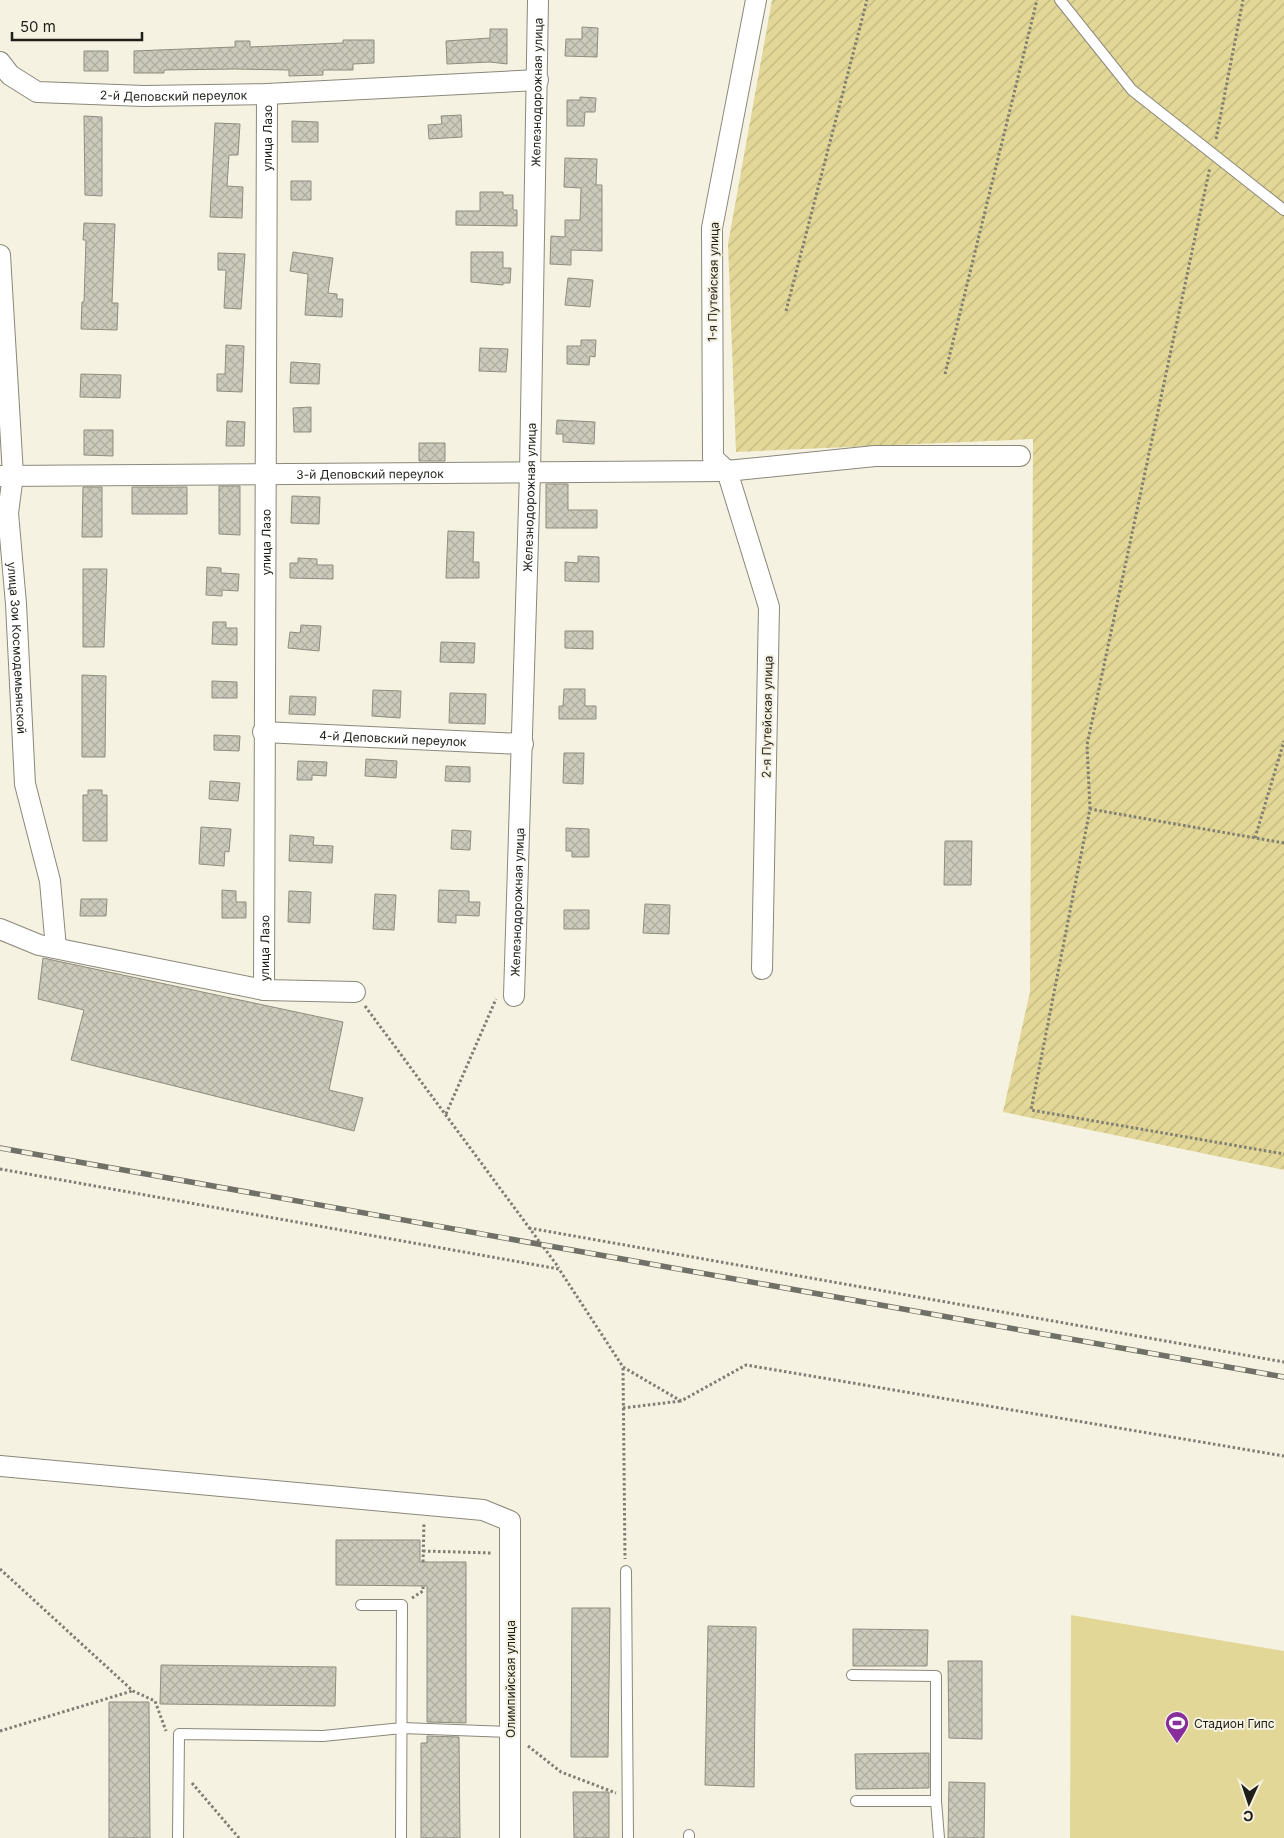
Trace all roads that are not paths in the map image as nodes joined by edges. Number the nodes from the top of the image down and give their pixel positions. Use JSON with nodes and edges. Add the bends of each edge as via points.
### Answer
{"nodes":[{"id":1,"x":538,"y":0,"type":"edge"},
{"id":2,"x":756,"y":0,"type":"edge"},
{"id":3,"x":1060,"y":0,"type":"edge"},
{"id":4,"x":0,"y":62,"type":"edge"},
{"id":5,"x":538,"y":80,"type":"junction"},
{"id":6,"x":267,"y":94,"type":"junction"},
{"id":7,"x":1284,"y":210,"type":"edge"},
{"id":8,"x":0,"y":254,"type":"edge"},
{"id":9,"x":1020,"y":456,"type":"dead end"},
{"id":10,"x":727,"y":471,"type":"junction"},
{"id":11,"x":530,"y":473,"type":"junction"},
{"id":12,"x":265,"y":474,"type":"junction"},
{"id":13,"x":6,"y":475,"type":"edge"},
{"id":14,"x":263,"y":732,"type":"junction"},
{"id":15,"x":523,"y":744,"type":"junction"},
{"id":16,"x":0,"y":929,"type":"edge"},
{"id":17,"x":56,"y":948,"type":"junction"},
{"id":18,"x":762,"y":969,"type":"dead end"},
{"id":19,"x":264,"y":990,"type":"junction"},
{"id":20,"x":355,"y":992,"type":"road end"},
{"id":21,"x":514,"y":996,"type":"road end"},
{"id":22,"x":0,"y":1466,"type":"edge"},
{"id":23,"x":626,"y":1570,"type":"road end"},
{"id":24,"x":362,"y":1605,"type":"dead end"},
{"id":25,"x":852,"y":1675,"type":"dead end"},
{"id":26,"x":402,"y":1728,"type":"junction"},
{"id":27,"x":510,"y":1732,"type":"junction"},
{"id":28,"x":856,"y":1801,"type":"dead end"},
{"id":29,"x":936,"y":1801,"type":"junction"},
{"id":30,"x":178,"y":1838,"type":"edge"},
{"id":31,"x":401,"y":1838,"type":"edge"},
{"id":32,"x":510,"y":1838,"type":"edge"},
{"id":33,"x":628,"y":1838,"type":"edge"},
{"id":34,"x":939,"y":1838,"type":"edge"}],
"edges":[{"from":1,"to":5,"type":"street","name":"Железнодорожная улица"},
{"from":2,"to":10,"type":"street","name":"1-я Путейская улица","via":[[712,228],[713,458]]},
{"from":3,"to":7,"type":"lane","via":[[1132,90]]},
{"from":4,"to":6,"type":"street","name":"2-й Деповский переулок","via":[[10,75],[37,92],[144,96]]},
{"from":5,"to":6,"type":"street","name":"2-й Деповский переулок"},
{"from":5,"to":11,"type":"street","name":"Железнодорожная улица"},
{"from":6,"to":12,"type":"street","name":"улица Лазо"},
{"from":8,"to":13,"type":"street","name":"улица Зои Космодемьянской"},
{"from":9,"to":10,"type":"street","name":"3-й Деповский переулок","via":[[875,456]]},
{"from":10,"to":11,"type":"street","name":"3-й Деповский переулок"},
{"from":10,"to":18,"type":"street","name":"2-я Путейская улица","via":[[769,607]]},
{"from":11,"to":12,"type":"street","name":"3-й Деповский переулок"},
{"from":11,"to":15,"type":"street","name":"Железнодорожная улица"},
{"from":12,"to":13,"type":"street","name":"3-й Деповский переулок"},
{"from":12,"to":14,"type":"street","name":"улица Лазо"},
{"from":13,"to":17,"type":"street","name":"улица Зои Космодемьянской","via":[[25,784],[50,880]]},
{"from":14,"to":15,"type":"street","name":"4-й Деповский переулок"},
{"from":14,"to":19,"type":"street","name":"улица Лазо"},
{"from":15,"to":21,"type":"street","name":"Железнодорожная улица"},
{"from":16,"to":17,"type":"street","via":[[39,945]]},
{"from":17,"to":19,"type":"street"},
{"from":19,"to":20,"type":"street"},
{"from":22,"to":27,"type":"street","name":"Олимпийская улица","via":[[483,1510],[510,1521]]},
{"from":23,"to":33,"type":"lane"},
{"from":24,"to":26,"type":"lane","via":[[402,1605]]},
{"from":25,"to":29,"type":"lane","via":[[936,1676]]},
{"from":26,"to":27,"type":"lane"},
{"from":26,"to":30,"type":"lane","via":[[324,1736],[179,1734]]},
{"from":26,"to":31,"type":"lane"},
{"from":27,"to":32,"type":"street","name":"Олимпийская улица"},
{"from":28,"to":29,"type":"lane"},
{"from":29,"to":34,"type":"lane"}]}
